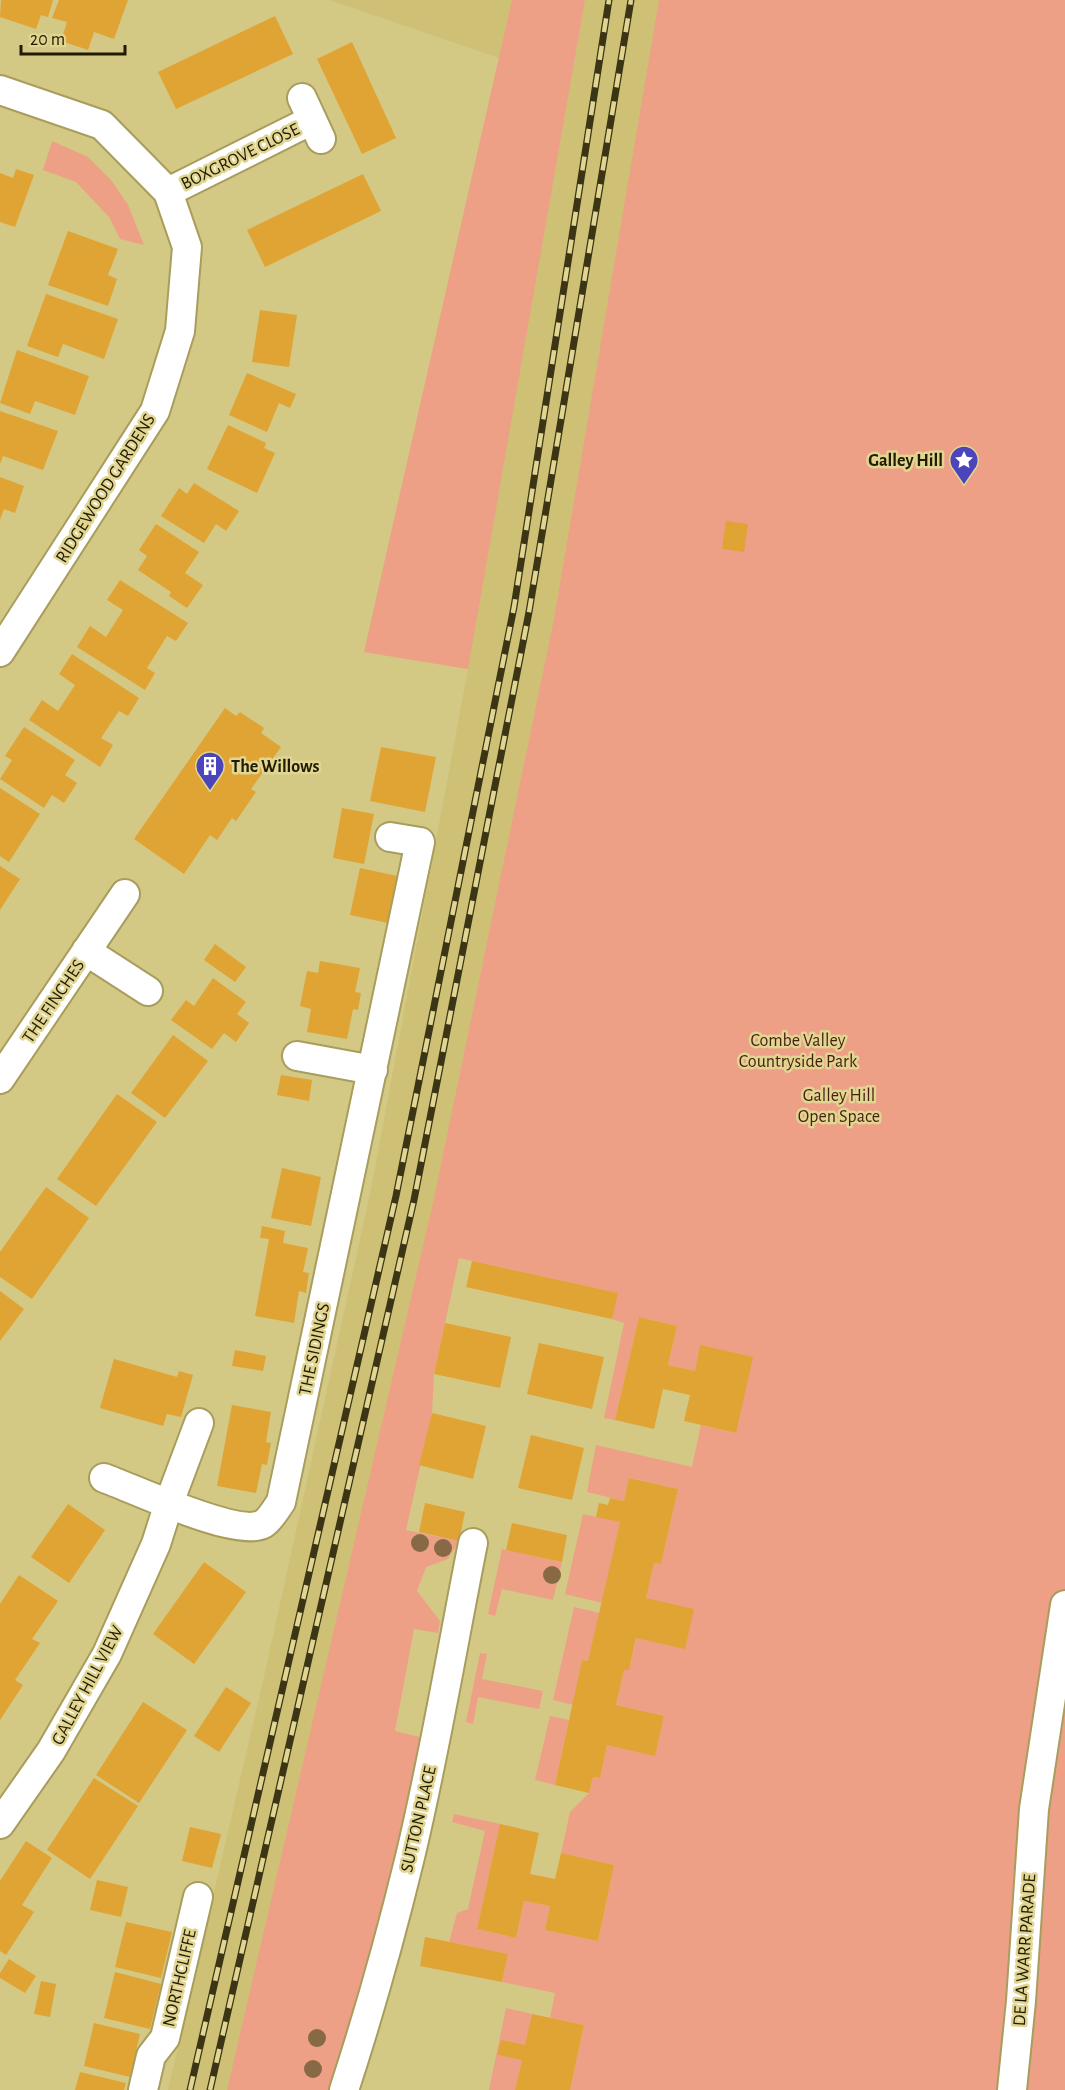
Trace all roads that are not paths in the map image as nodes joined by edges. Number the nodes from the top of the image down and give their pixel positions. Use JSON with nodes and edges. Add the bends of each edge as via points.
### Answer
{"nodes":[{"id":1,"x":0,"y":90,"type":"edge"},
{"id":2,"x":312,"y":119,"type":"dead end"},
{"id":3,"x":168,"y":192,"type":"junction"},
{"id":4,"x":0,"y":652,"type":"edge"},
{"id":5,"x":390,"y":837,"type":"dead end"},
{"id":6,"x":125,"y":894,"type":"dead end"},
{"id":7,"x":87,"y":951,"type":"junction"},
{"id":8,"x":148,"y":991,"type":"dead end"},
{"id":9,"x":297,"y":1056,"type":"dead end"},
{"id":10,"x":373,"y":1070,"type":"junction"},
{"id":11,"x":0,"y":1079,"type":"edge"},
{"id":12,"x":199,"y":1423,"type":"dead end"},
{"id":13,"x":104,"y":1478,"type":"dead end"},
{"id":14,"x":169,"y":1503,"type":"junction"},
{"id":15,"x":473,"y":1543,"type":"dead end"},
{"id":16,"x":1065,"y":1605,"type":"edge"},
{"id":17,"x":0,"y":1824,"type":"edge"},
{"id":18,"x":198,"y":1897,"type":"dead end"},
{"id":19,"x":143,"y":2090,"type":"edge"},
{"id":20,"x":344,"y":2090,"type":"edge"},
{"id":21,"x":1012,"y":2090,"type":"edge"}],
"edges":[{"from":1,"to":3,"type":"street","name":"RIDGEWOOD GARDENS","via":[[102,126]]},
{"from":2,"to":3,"type":"street","name":"BOXGROVE CLOSE"},
{"from":3,"to":4,"type":"street","name":"RIDGEWOOD GARDENS","via":[[187,247],[180,331],[155,411]]},
{"from":5,"to":10,"type":"street","name":"THE SIDINGS","via":[[420,842]]},
{"from":6,"to":7,"type":"street","name":"THE FINCHES"},
{"from":7,"to":8,"type":"street","name":"THE FINCHES"},
{"from":7,"to":11,"type":"street","name":"THE FINCHES"},
{"from":9,"to":10,"type":"street"},
{"from":10,"to":14,"type":"street","name":"THE SIDINGS","via":[[281,1502],[266,1523],[251,1528],[219,1522]]},
{"from":12,"to":14,"type":"street","name":"GALLEY HILL VIEW"},
{"from":13,"to":14,"type":"street"},
{"from":14,"to":17,"type":"street","name":"GALLEY HILL VIEW","via":[[156,1544],[107,1654],[51,1751]]},
{"from":15,"to":20,"type":"street","name":"SUTTON PLACE","via":[[410,1857]]},
{"from":16,"to":21,"type":"street","name":"DE LA WARR PARADE","via":[[1034,1809]]},
{"from":18,"to":19,"type":"street","name":"NORTHCLIFFE","via":[[165,2038],[151,2056]]}]}
